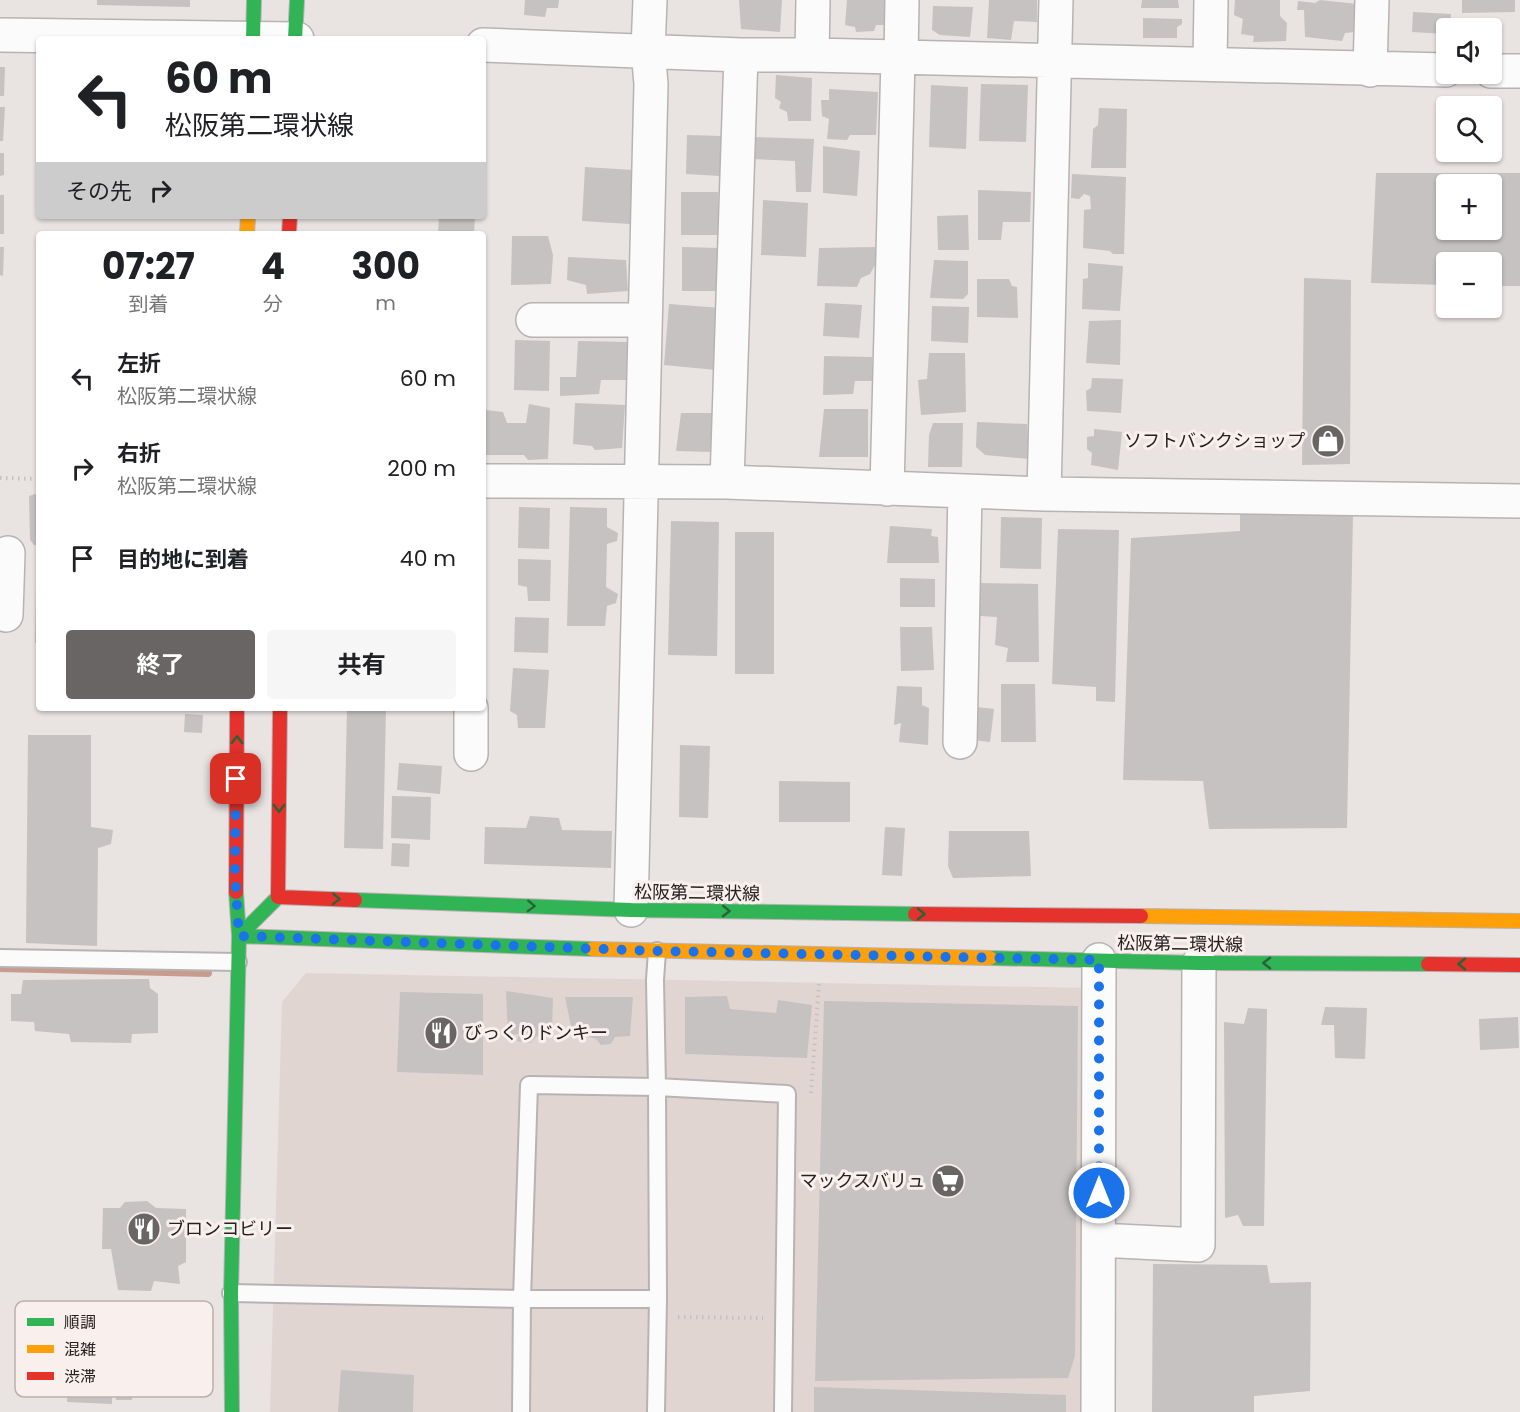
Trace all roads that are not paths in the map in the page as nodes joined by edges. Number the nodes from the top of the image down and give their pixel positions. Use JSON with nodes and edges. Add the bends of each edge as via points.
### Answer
{"nodes":[{"id":1,"x":254,"y":0,"type":"edge"},
{"id":2,"x":297,"y":0,"type":"edge"},
{"id":3,"x":650,"y":0,"type":"edge"},
{"id":4,"x":813,"y":0,"type":"edge"},
{"id":5,"x":902,"y":0,"type":"edge"},
{"id":6,"x":1056,"y":0,"type":"edge"},
{"id":7,"x":1211,"y":0,"type":"edge"},
{"id":8,"x":1372,"y":0,"type":"edge"},
{"id":9,"x":0,"y":35,"type":"edge"},
{"id":10,"x":63,"y":36,"type":"edge"},
{"id":11,"x":253,"y":36,"type":"edge"},
{"id":12,"x":296,"y":36,"type":"edge"},
{"id":13,"x":486,"y":45,"type":"edge"},
{"id":14,"x":648,"y":50,"type":"junction"},
{"id":15,"x":741,"y":55,"type":"junction"},
{"id":16,"x":812,"y":55,"type":"junction"},
{"id":17,"x":899,"y":58,"type":"junction"},
{"id":18,"x":1054,"y":60,"type":"junction"},
{"id":19,"x":1210,"y":64,"type":"junction"},
{"id":20,"x":1370,"y":70,"type":"junction"},
{"id":21,"x":1436,"y":70,"type":"edge"},
{"id":22,"x":1502,"y":71,"type":"edge"},
{"id":23,"x":1520,"y":71,"type":"edge"},
{"id":24,"x":533,"y":320,"type":"dead end"},
{"id":25,"x":645,"y":320,"type":"junction"},
{"id":26,"x":486,"y":481,"type":"edge"},
{"id":27,"x":640,"y":482,"type":"junction"},
{"id":28,"x":728,"y":482,"type":"junction"},
{"id":29,"x":886,"y":489,"type":"junction"},
{"id":30,"x":965,"y":491,"type":"junction"},
{"id":31,"x":1044,"y":494,"type":"junction"},
{"id":32,"x":1520,"y":501,"type":"edge"},
{"id":33,"x":237,"y":711,"type":"edge"},
{"id":34,"x":280,"y":711,"type":"edge"},
{"id":35,"x":471,"y":711,"type":"edge"},
{"id":36,"x":960,"y":742,"type":"dead end"},
{"id":37,"x":471,"y":754,"type":"dead end"},
{"id":38,"x":278,"y":897,"type":"junction"},
{"id":39,"x":631,"y":910,"type":"junction"},
{"id":40,"x":1520,"y":921,"type":"edge"},
{"id":41,"x":239,"y":936,"type":"junction"},
{"id":42,"x":657,"y":951,"type":"junction"},
{"id":43,"x":0,"y":958,"type":"edge"},
{"id":44,"x":1099,"y":960,"type":"junction"},
{"id":45,"x":238,"y":962,"type":"junction"},
{"id":46,"x":1199,"y":963,"type":"junction"},
{"id":47,"x":1520,"y":965,"type":"edge"},
{"id":48,"x":657,"y":1088,"type":"junction"},
{"id":49,"x":1099,"y":1240,"type":"junction"},
{"id":50,"x":231,"y":1293,"type":"junction"},
{"id":51,"x":522,"y":1299,"type":"junction"},
{"id":52,"x":658,"y":1299,"type":"junction"},
{"id":53,"x":232,"y":1412,"type":"edge"},
{"id":54,"x":521,"y":1412,"type":"edge"},
{"id":55,"x":656,"y":1412,"type":"edge"},
{"id":56,"x":783,"y":1412,"type":"edge"},
{"id":57,"x":1098,"y":1412,"type":"edge"}],
"edges":[{"from":1,"to":11,"type":"main road"},
{"from":2,"to":12,"type":"main road"},
{"from":3,"to":14,"type":"street"},
{"from":4,"to":16,"type":"street"},
{"from":5,"to":17,"type":"street"},
{"from":6,"to":18,"type":"street"},
{"from":7,"to":19,"type":"street"},
{"from":8,"to":20,"type":"street"},
{"from":9,"to":10,"type":"street"},
{"from":13,"to":14,"type":"street"},
{"from":14,"to":15,"type":"street"},
{"from":14,"to":25,"type":"street","via":[[651,84]]},
{"from":15,"to":16,"type":"street"},
{"from":15,"to":28,"type":"street"},
{"from":16,"to":17,"type":"street"},
{"from":17,"to":18,"type":"street"},
{"from":17,"to":29,"type":"street"},
{"from":18,"to":19,"type":"street"},
{"from":18,"to":31,"type":"street"},
{"from":19,"to":20,"type":"street"},
{"from":20,"to":21,"type":"street"},
{"from":22,"to":23,"type":"street"},
{"from":24,"to":25,"type":"street"},
{"from":25,"to":27,"type":"street"},
{"from":26,"to":27,"type":"street"},
{"from":27,"to":28,"type":"street"},
{"from":27,"to":39,"type":"street"},
{"from":28,"to":29,"type":"street"},
{"from":29,"to":30,"type":"street"},
{"from":30,"to":31,"type":"street"},
{"from":30,"to":36,"type":"street"},
{"from":31,"to":32,"type":"street"},
{"from":41,"to":33,"type":"main road","one_way":true,"via":[[235,875]]},
{"from":34,"to":38,"type":"main road","one_way":true},
{"from":35,"to":37,"type":"street"},
{"from":38,"to":39,"type":"main road","name":"松阪第二環状線","one_way":true},
{"from":38,"to":41,"type":"main road"},
{"from":39,"to":40,"type":"main road","name":"松阪第二環状線","one_way":true},
{"from":41,"to":42,"type":"main road","name":"松阪第二環状線"},
{"from":41,"to":45,"type":"main road"},
{"from":42,"to":44,"type":"main road","name":"松阪第二環状線"},
{"from":42,"to":48,"type":"lane"},
{"from":43,"to":45,"type":"lane"},
{"from":44,"to":46,"type":"main road","name":"松阪第二環状線"},
{"from":44,"to":49,"type":"street"},
{"from":45,"to":50,"type":"main road"},
{"from":47,"to":46,"type":"main road","name":"松阪第二環状線","one_way":true},
{"from":46,"to":49,"type":"street","via":[[1198,1245]]},
{"from":48,"to":51,"type":"lane","via":[[529,1085]]},
{"from":48,"to":52,"type":"lane"},
{"from":48,"to":56,"type":"lane","via":[[787,1094]]},
{"from":49,"to":57,"type":"street"},
{"from":50,"to":51,"type":"lane"},
{"from":50,"to":53,"type":"main road"},
{"from":51,"to":52,"type":"lane"},
{"from":51,"to":54,"type":"lane"},
{"from":52,"to":55,"type":"lane"}]}
